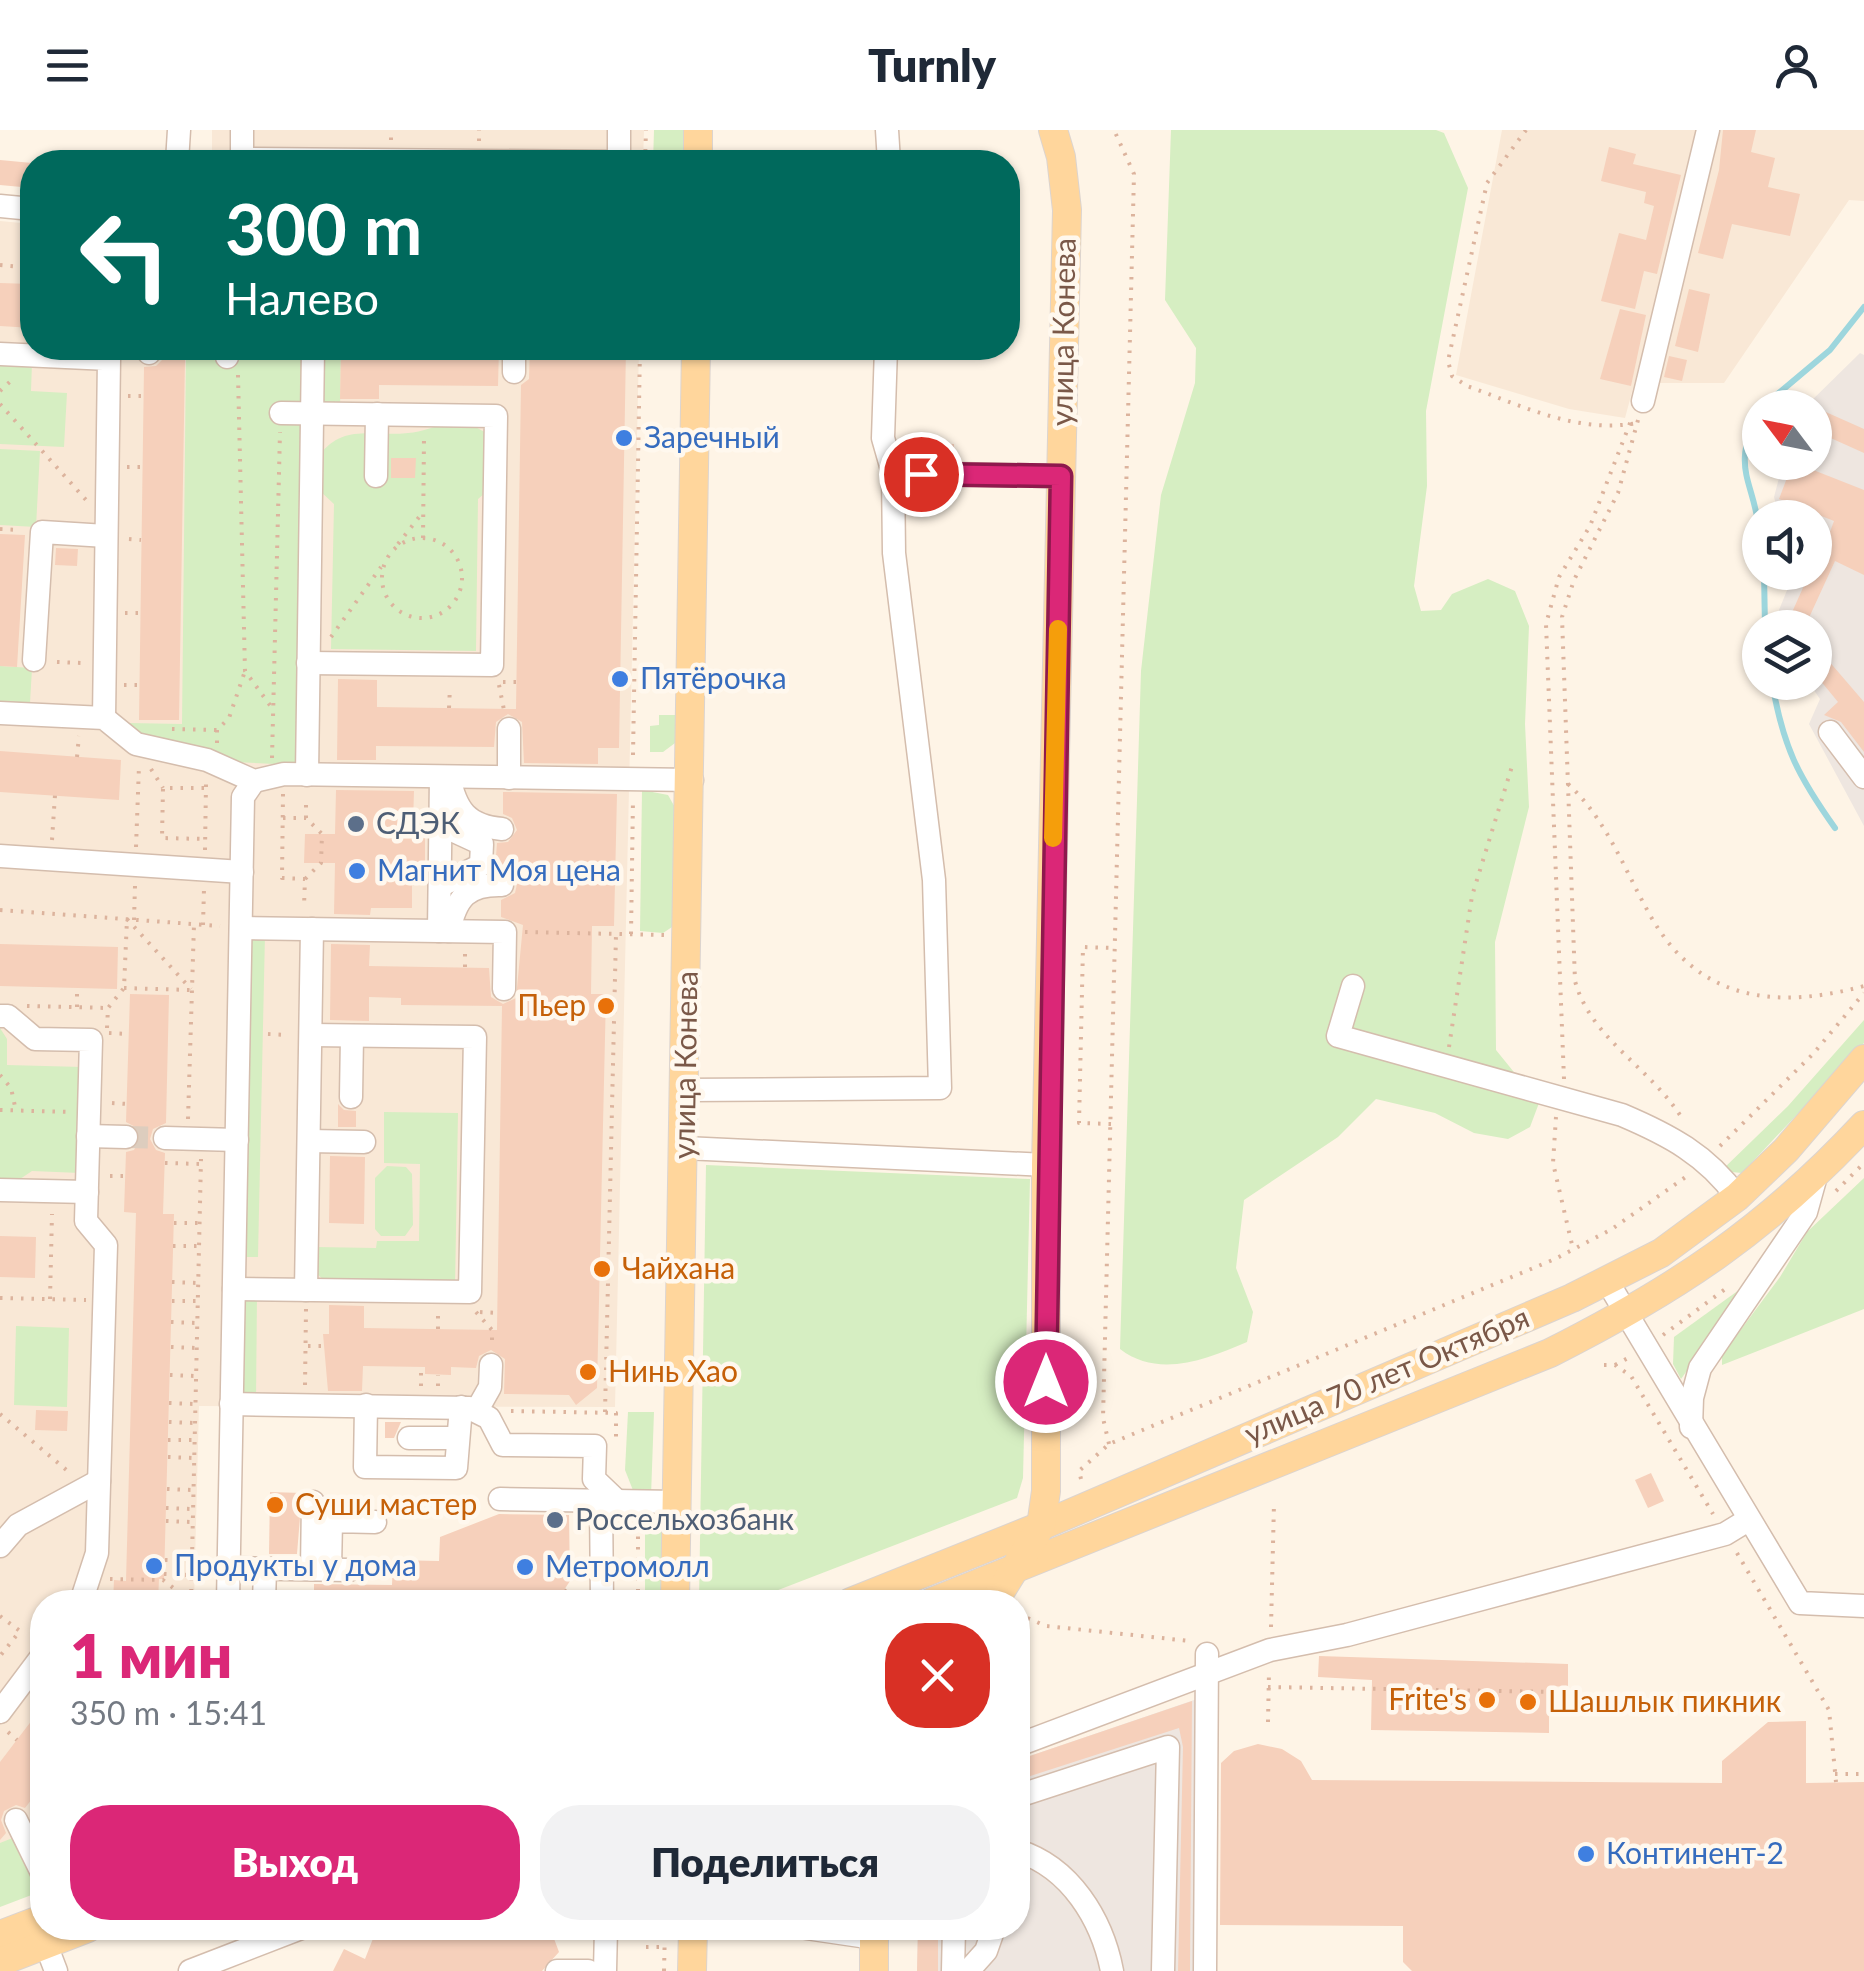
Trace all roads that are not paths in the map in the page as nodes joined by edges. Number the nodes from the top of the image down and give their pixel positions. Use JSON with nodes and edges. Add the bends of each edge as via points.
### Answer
{"nodes":[{"id":1,"x":1053,"y":130,"type":"edge"},
{"id":2,"x":1708,"y":130,"type":"edge"},
{"id":3,"x":109,"y":360,"type":"edge"},
{"id":4,"x":314,"y":360,"type":"edge"},
{"id":5,"x":514,"y":360,"type":"edge"},
{"id":6,"x":696,"y":360,"type":"edge"},
{"id":7,"x":886,"y":360,"type":"edge"},
{"id":8,"x":514,"y":372,"type":"dead end"},
{"id":9,"x":1640,"y":412,"type":"road end"},
{"id":10,"x":280,"y":413,"type":"road end"},
{"id":11,"x":312,"y":413,"type":"junction"},
{"id":12,"x":377,"y":414,"type":"junction"},
{"id":13,"x":894,"y":473,"type":"junction"},
{"id":14,"x":376,"y":476,"type":"dead end"},
{"id":15,"x":1061,"y":476,"type":"junction"},
{"id":16,"x":107,"y":530,"type":"junction"},
{"id":17,"x":34,"y":660,"type":"road end"},
{"id":18,"x":308,"y":662,"type":"junction"},
{"id":19,"x":0,"y":714,"type":"edge"},
{"id":20,"x":104,"y":718,"type":"junction"},
{"id":21,"x":510,"y":729,"type":"dead end"},
{"id":22,"x":1830,"y":732,"type":"dead end"},
{"id":23,"x":295,"y":775,"type":"junction"},
{"id":24,"x":445,"y":777,"type":"junction"},
{"id":25,"x":1864,"y":777,"type":"edge"},
{"id":26,"x":509,"y":778,"type":"junction"},
{"id":27,"x":692,"y":780,"type":"junction"},
{"id":28,"x":254,"y":781,"type":"junction"},
{"id":29,"x":440,"y":825,"type":"junction"},
{"id":30,"x":502,"y":829,"type":"dead end"},
{"id":31,"x":0,"y":856,"type":"edge"},
{"id":32,"x":242,"y":872,"type":"junction"},
{"id":33,"x":502,"y":885,"type":"dead end"},
{"id":34,"x":440,"y":886,"type":"junction"},
{"id":35,"x":240,"y":928,"type":"junction"},
{"id":36,"x":308,"y":929,"type":"junction"},
{"id":37,"x":444,"y":931,"type":"junction"},
{"id":38,"x":1353,"y":986,"type":"dead end"},
{"id":39,"x":504,"y":990,"type":"dead end"},
{"id":40,"x":0,"y":1016,"type":"edge"},
{"id":41,"x":310,"y":1035,"type":"junction"},
{"id":42,"x":352,"y":1036,"type":"junction"},
{"id":43,"x":1864,"y":1059,"type":"edge"},
{"id":44,"x":686,"y":1090,"type":"junction"},
{"id":45,"x":351,"y":1097,"type":"dead end"},
{"id":46,"x":1864,"y":1125,"type":"edge"},
{"id":47,"x":88,"y":1136,"type":"junction"},
{"id":48,"x":126,"y":1137,"type":"tunnel mouth"},
{"id":49,"x":185,"y":1139,"type":"tunnel mouth"},
{"id":50,"x":236,"y":1140,"type":"junction"},
{"id":51,"x":309,"y":1142,"type":"junction"},
{"id":52,"x":364,"y":1142,"type":"dead end"},
{"id":53,"x":685,"y":1148,"type":"junction"},
{"id":54,"x":1046,"y":1165,"type":"junction"},
{"id":55,"x":1816,"y":1176,"type":"junction"},
{"id":56,"x":95,"y":1184,"type":"junction"},
{"id":57,"x":0,"y":1190,"type":"edge"},
{"id":58,"x":1737,"y":1197,"type":"junction"},
{"id":59,"x":1607,"y":1281,"type":"junction"},
{"id":60,"x":234,"y":1288,"type":"junction"},
{"id":61,"x":306,"y":1290,"type":"junction"},
{"id":62,"x":1625,"y":1316,"type":"junction"},
{"id":63,"x":491,"y":1365,"type":"dead end"},
{"id":64,"x":231,"y":1404,"type":"junction"},
{"id":65,"x":366,"y":1406,"type":"junction"},
{"id":66,"x":469,"y":1408,"type":"junction"},
{"id":67,"x":1691,"y":1427,"type":"junction"},
{"id":68,"x":409,"y":1438,"type":"dead end"},
{"id":69,"x":456,"y":1438,"type":"junction"},
{"id":70,"x":93,"y":1484,"type":"junction"},
{"id":71,"x":500,"y":1499,"type":"dead end"},
{"id":72,"x":609,"y":1501,"type":"junction"},
{"id":73,"x":313,"y":1502,"type":"dead end"},
{"id":74,"x":678,"y":1502,"type":"junction"},
{"id":75,"x":9,"y":1517,"type":"edge"},
{"id":76,"x":1748,"y":1520,"type":"junction"},
{"id":77,"x":375,"y":1522,"type":"dead end"},
{"id":78,"x":1041,"y":1526,"type":"junction"},
{"id":79,"x":0,"y":1546,"type":"edge"},
{"id":80,"x":228,"y":1568,"type":"junction"},
{"id":81,"x":264,"y":1568,"type":"junction"},
{"id":82,"x":330,"y":1569,"type":"junction"},
{"id":83,"x":1016,"y":1570,"type":"junction"},
{"id":84,"x":86,"y":1590,"type":"edge"},
{"id":85,"x":228,"y":1590,"type":"edge"},
{"id":86,"x":264,"y":1590,"type":"edge"},
{"id":87,"x":603,"y":1590,"type":"edge"},
{"id":88,"x":675,"y":1590,"type":"edge"},
{"id":89,"x":881,"y":1590,"type":"edge"},
{"id":90,"x":964,"y":1590,"type":"edge"},
{"id":91,"x":1002,"y":1590,"type":"edge"},
{"id":92,"x":1864,"y":1606,"type":"edge"},
{"id":93,"x":1203,"y":1656,"type":"junction"},
{"id":94,"x":30,"y":1676,"type":"edge"},
{"id":95,"x":2,"y":1721,"type":"edge"},
{"id":96,"x":1030,"y":1739,"type":"edge"},
{"id":97,"x":1030,"y":1792,"type":"edge"},
{"id":98,"x":16,"y":1820,"type":"dead end"},
{"id":99,"x":30,"y":1849,"type":"edge"},
{"id":100,"x":1030,"y":1854,"type":"edge"},
{"id":101,"x":30,"y":1930,"type":"edge"},
{"id":102,"x":0,"y":1936,"type":"edge"},
{"id":103,"x":30,"y":1938,"type":"edge"},
{"id":104,"x":46,"y":1940,"type":"edge"},
{"id":105,"x":270,"y":1940,"type":"edge"},
{"id":106,"x":606,"y":1940,"type":"edge"},
{"id":107,"x":693,"y":1940,"type":"edge"},
{"id":108,"x":874,"y":1940,"type":"edge"},
{"id":109,"x":953,"y":1940,"type":"edge"},
{"id":110,"x":990,"y":1940,"type":"edge"},
{"id":111,"x":0,"y":1962,"type":"edge"},
{"id":112,"x":56,"y":1971,"type":"edge"},
{"id":113,"x":190,"y":1971,"type":"edge"},
{"id":114,"x":557,"y":1971,"type":"edge"},
{"id":115,"x":588,"y":1971,"type":"edge"},
{"id":116,"x":605,"y":1971,"type":"edge"},
{"id":117,"x":692,"y":1971,"type":"edge"},
{"id":118,"x":874,"y":1971,"type":"edge"},
{"id":119,"x":952,"y":1971,"type":"edge"},
{"id":120,"x":968,"y":1971,"type":"edge"},
{"id":121,"x":1112,"y":1971,"type":"edge"},
{"id":122,"x":1163,"y":1971,"type":"edge"},
{"id":123,"x":1205,"y":1971,"type":"edge"}],
"edges":[{"from":1,"to":15,"type":"main road","name":"улица Конева","via":[[1067,210]]},
{"from":2,"to":9,"type":"street"},
{"from":3,"to":16,"type":"street"},
{"from":4,"to":11,"type":"street"},
{"from":5,"to":8,"type":"street"},
{"from":6,"to":27,"type":"main road","name":"улица Конева"},
{"from":7,"to":13,"type":"street","via":[[883,438]]},
{"from":10,"to":11,"type":"street"},
{"from":11,"to":12,"type":"street"},
{"from":11,"to":18,"type":"street"},
{"from":12,"to":14,"type":"street"},
{"from":12,"to":18,"type":"street","via":[[496,416],[492,665]]},
{"from":13,"to":15,"type":"street"},
{"from":13,"to":44,"type":"street","via":[[894,553],[934,880],[940,1088]]},
{"from":15,"to":54,"type":"main road","name":"улица Конева"},
{"from":16,"to":17,"type":"street","via":[[42,532]]},
{"from":16,"to":20,"type":"street"},
{"from":18,"to":23,"type":"street"},
{"from":19,"to":20,"type":"street"},
{"from":20,"to":28,"type":"street","via":[[136,744],[211,761]]},
{"from":21,"to":26,"type":"street"},
{"from":22,"to":25,"type":"street"},
{"from":23,"to":24,"type":"street"},
{"from":23,"to":28,"type":"street"},
{"from":24,"to":26,"type":"street"},
{"from":24,"to":29,"type":"street"},
{"from":24,"to":30,"type":"street","via":[[471,822]]},
{"from":26,"to":27,"type":"street"},
{"from":27,"to":44,"type":"main road","name":"улица Конева"},
{"from":28,"to":32,"type":"street","via":[[243,797]]},
{"from":29,"to":34,"type":"street"},
{"from":29,"to":34,"type":"street","via":[[482,844],[481,865]]},
{"from":31,"to":32,"type":"street"},
{"from":32,"to":35,"type":"street"},
{"from":33,"to":37,"type":"street","via":[[468,889]]},
{"from":34,"to":37,"type":"street"},
{"from":35,"to":36,"type":"street"},
{"from":35,"to":50,"type":"street"},
{"from":36,"to":37,"type":"street"},
{"from":36,"to":41,"type":"street"},
{"from":37,"to":39,"type":"street","via":[[505,932]]},
{"from":38,"to":58,"type":"street","via":[[1338,1036],[1563,1097],[1666,1134],[1701,1157]]},
{"from":40,"to":47,"type":"street","via":[[35,1039],[91,1040],[97,1108]]},
{"from":41,"to":42,"type":"street"},
{"from":41,"to":51,"type":"street"},
{"from":42,"to":45,"type":"street"},
{"from":42,"to":61,"type":"street","via":[[474,1038],[470,1292]]},
{"from":43,"to":58,"type":"main road","name":"улица 70 лет Октября"},
{"from":44,"to":53,"type":"main road","name":"улица Конева"},
{"from":46,"to":55,"type":"main road","name":"улица 70 лет Октября"},
{"from":47,"to":48,"type":"street"},
{"from":47,"to":56,"type":"street"},
{"from":49,"to":50,"type":"street"},
{"from":50,"to":60,"type":"street"},
{"from":51,"to":52,"type":"street"},
{"from":51,"to":61,"type":"street"},
{"from":53,"to":54,"type":"street"},
{"from":53,"to":74,"type":"main road","name":"улица Конева"},
{"from":54,"to":78,"type":"main road","name":"улица Конева"},
{"from":55,"to":62,"type":"main road","name":"улица 70 лет Октября","via":[[1698,1272]]},
{"from":55,"to":67,"type":"street","via":[[1806,1212],[1700,1368]]},
{"from":56,"to":57,"type":"street","via":[[53,1192]]},
{"from":56,"to":70,"type":"street","via":[[86,1221],[106,1245]]},
{"from":58,"to":59,"type":"main road","name":"улица 70 лет Октября"},
{"from":59,"to":62,"type":"street"},
{"from":59,"to":78,"type":"main road","name":"улица 70 лет Октября"},
{"from":60,"to":61,"type":"street"},
{"from":60,"to":64,"type":"street"},
{"from":62,"to":67,"type":"street"},
{"from":62,"to":83,"type":"main road","name":"улица 70 лет Октября","via":[[1550,1353]]},
{"from":63,"to":66,"type":"street","via":[[487,1396]]},
{"from":64,"to":65,"type":"street"},
{"from":64,"to":80,"type":"street"},
{"from":65,"to":66,"type":"street"},
{"from":65,"to":69,"type":"street","via":[[365,1467],[456,1468]]},
{"from":66,"to":69,"type":"street"},
{"from":66,"to":72,"type":"street","via":[[488,1418],[503,1445],[595,1446],[594,1479]]},
{"from":67,"to":76,"type":"street"},
{"from":68,"to":69,"type":"street"},
{"from":70,"to":75,"type":"street"},
{"from":70,"to":84,"type":"street","via":[[98,1554]]},
{"from":71,"to":72,"type":"street"},
{"from":72,"to":74,"type":"street"},
{"from":72,"to":87,"type":"street"},
{"from":73,"to":82,"type":"street"},
{"from":74,"to":88,"type":"main road","name":"улица Конева"},
{"from":75,"to":79,"type":"street"},
{"from":76,"to":92,"type":"street","via":[[1800,1603]]},
{"from":76,"to":93,"type":"street","via":[[1725,1534],[1347,1635]]},
{"from":77,"to":82,"type":"street","via":[[331,1521]]},
{"from":78,"to":83,"type":"main road","name":"улица Конева"},
{"from":78,"to":89,"type":"main road","name":"улица 70 лет Октября"},
{"from":80,"to":81,"type":"street"},
{"from":80,"to":85,"type":"street"},
{"from":81,"to":82,"type":"street"},
{"from":81,"to":86,"type":"street"},
{"from":83,"to":90,"type":"main road","name":"улица 70 лет Октября"},
{"from":83,"to":91,"type":"main road","name":"улица Конева"},
{"from":93,"to":96,"type":"street"},
{"from":93,"to":123,"type":"street"},
{"from":94,"to":95,"type":"street"},
{"from":97,"to":122,"type":"street","via":[[1168,1747]]},
{"from":98,"to":99,"type":"street"},
{"from":100,"to":121,"type":"street","via":[[1062,1874],[1088,1906]]},
{"from":101,"to":102,"type":"main road"},
{"from":103,"to":111,"type":"main road"},
{"from":104,"to":112,"type":"street"},
{"from":105,"to":113,"type":"street"},
{"from":106,"to":116,"type":"street"},
{"from":107,"to":117,"type":"main road"},
{"from":108,"to":118,"type":"main road"},
{"from":109,"to":119,"type":"street"},
{"from":110,"to":120,"type":"street"},
{"from":114,"to":115,"type":"street"}]}
